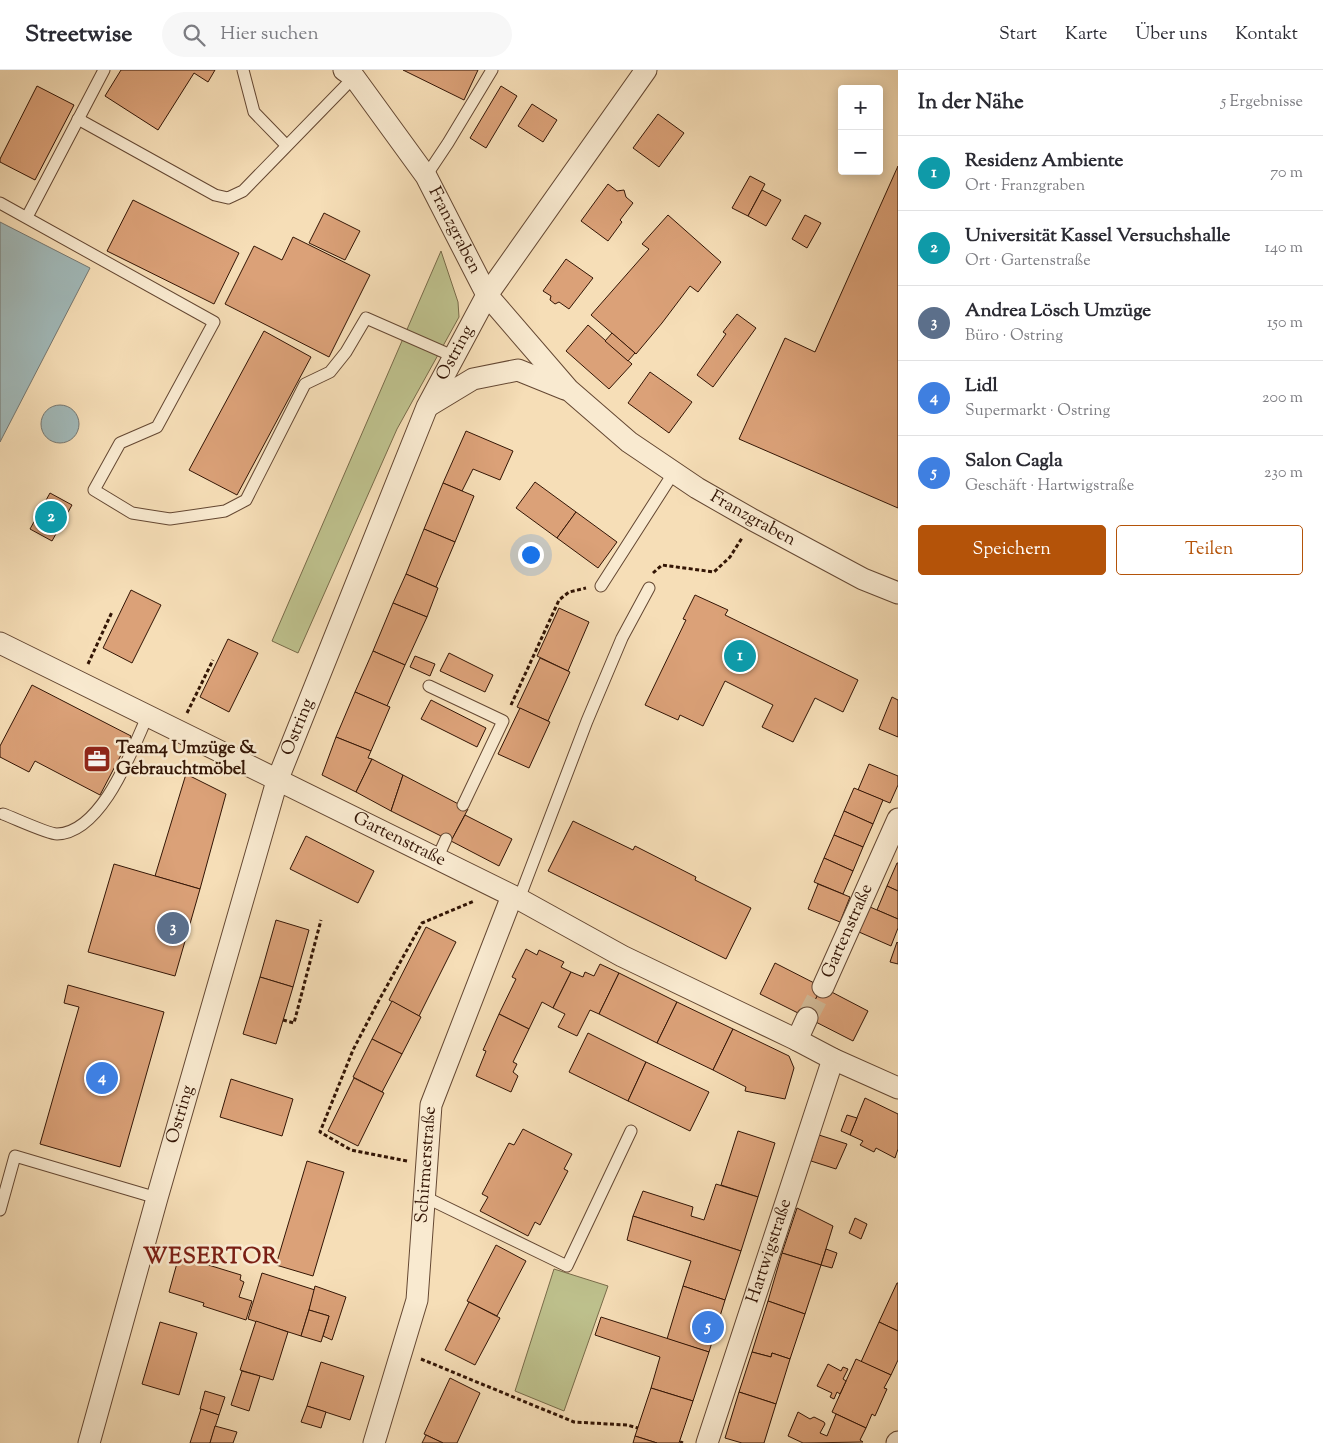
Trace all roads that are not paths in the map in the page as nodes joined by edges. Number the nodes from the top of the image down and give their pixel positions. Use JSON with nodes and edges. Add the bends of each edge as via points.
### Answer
{"nodes":[{"id":1,"x":104,"y":70,"type":"edge"},
{"id":2,"x":243,"y":70,"type":"edge"},
{"id":3,"x":492,"y":70,"type":"edge"},
{"id":4,"x":646,"y":70,"type":"edge"},
{"id":5,"x":347,"y":72,"type":"edge"},
{"id":6,"x":78,"y":119,"type":"junction"},
{"id":7,"x":286,"y":145,"type":"junction"},
{"id":8,"x":426,"y":176,"type":"junction"},
{"id":9,"x":0,"y":203,"type":"edge"},
{"id":10,"x":27,"y":216,"type":"junction"},
{"id":11,"x":488,"y":295,"type":"junction"},
{"id":12,"x":455,"y":357,"type":"junction"},
{"id":13,"x":569,"y":390,"type":"junction"},
{"id":14,"x":427,"y":407,"type":"junction"},
{"id":15,"x":674,"y":472,"type":"junction"},
{"id":16,"x":601,"y":586,"type":"road end"},
{"id":17,"x":649,"y":588,"type":"road end"},
{"id":18,"x":898,"y":593,"type":"edge"},
{"id":19,"x":0,"y":643,"type":"edge"},
{"id":20,"x":430,"y":686,"type":"dead end"},
{"id":21,"x":148,"y":716,"type":"junction"},
{"id":22,"x":277,"y":781,"type":"junction"},
{"id":23,"x":463,"y":805,"type":"dead end"},
{"id":24,"x":3,"y":814,"type":"dead end"},
{"id":25,"x":898,"y":819,"type":"edge"},
{"id":26,"x":446,"y":839,"type":"dead end"},
{"id":27,"x":437,"y":859,"type":"junction"},
{"id":28,"x":516,"y":897,"type":"junction"},
{"id":29,"x":822,"y":988,"type":"tunnel mouth"},
{"id":30,"x":807,"y":1018,"type":"tunnel mouth"},
{"id":31,"x":797,"y":1040,"type":"junction"},
{"id":32,"x":833,"y":1059,"type":"junction"},
{"id":33,"x":898,"y":1088,"type":"edge"},
{"id":34,"x":631,"y":1131,"type":"dead end"},
{"id":35,"x":425,"y":1197,"type":"junction"},
{"id":36,"x":157,"y":1198,"type":"junction"},
{"id":37,"x":0,"y":1210,"type":"edge"},
{"id":38,"x":89,"y":1443,"type":"edge"},
{"id":39,"x":374,"y":1443,"type":"edge"},
{"id":40,"x":708,"y":1443,"type":"edge"}],
"edges":[{"from":1,"to":6,"type":"lane"},
{"from":2,"to":7,"type":"lane","via":[[254,112]]},
{"from":3,"to":8,"type":"lane"},
{"from":4,"to":11,"type":"street","name":"Ostring"},
{"from":5,"to":7,"type":"lane"},
{"from":5,"to":8,"type":"street","name":"Franzgraben"},
{"from":6,"to":7,"type":"lane","via":[[215,195],[228,198],[243,191]]},
{"from":6,"to":10,"type":"lane"},
{"from":8,"to":11,"type":"street","name":"Franzgraben"},
{"from":9,"to":10,"type":"lane"},
{"from":10,"to":12,"type":"lane","via":[[214,322],[157,427],[120,443],[94,490],[132,514],[170,519],[225,511],[246,500],[306,384],[330,372],[366,318]]},
{"from":11,"to":12,"type":"street","name":"Ostring"},
{"from":11,"to":13,"type":"street","name":"Franzgraben"},
{"from":12,"to":14,"type":"street","name":"Ostring"},
{"from":13,"to":14,"type":"street","name":"Franzgraben","via":[[518,370],[473,379]]},
{"from":13,"to":15,"type":"street","name":"Franzgraben","via":[[629,442]]},
{"from":14,"to":22,"type":"street","name":"Ostring"},
{"from":15,"to":16,"type":"lane"},
{"from":15,"to":18,"type":"street","name":"Franzgraben","via":[[753,520]]},
{"from":17,"to":28,"type":"lane","via":[[622,638]]},
{"from":19,"to":21,"type":"street","name":"Gartenstraße"},
{"from":20,"to":23,"type":"lane","via":[[503,721]]},
{"from":21,"to":22,"type":"street","name":"Gartenstraße"},
{"from":21,"to":24,"type":"lane","via":[[113,789],[89,820],[56,834]]},
{"from":22,"to":27,"type":"street","name":"Gartenstraße"},
{"from":22,"to":36,"type":"street","name":"Ostring"},
{"from":25,"to":29,"type":"street","name":"Gartenstraße"},
{"from":26,"to":27,"type":"lane"},
{"from":27,"to":28,"type":"street","name":"Gartenstraße"},
{"from":28,"to":31,"type":"street","name":"Gartenstraße","via":[[622,956]]},
{"from":28,"to":35,"type":"street","name":"Schirmerstraße","via":[[431,1105]]},
{"from":30,"to":31,"type":"street"},
{"from":31,"to":32,"type":"street","name":"Gartenstraße"},
{"from":32,"to":33,"type":"street","name":"Gartenstraße"},
{"from":32,"to":40,"type":"street","name":"Hartwigstraße"},
{"from":34,"to":35,"type":"lane","via":[[566,1266]]},
{"from":35,"to":39,"type":"street","name":"Schirmerstraße","via":[[417,1300]]},
{"from":36,"to":37,"type":"lane","via":[[15,1156]]},
{"from":36,"to":38,"type":"street","name":"Ostring"}]}
